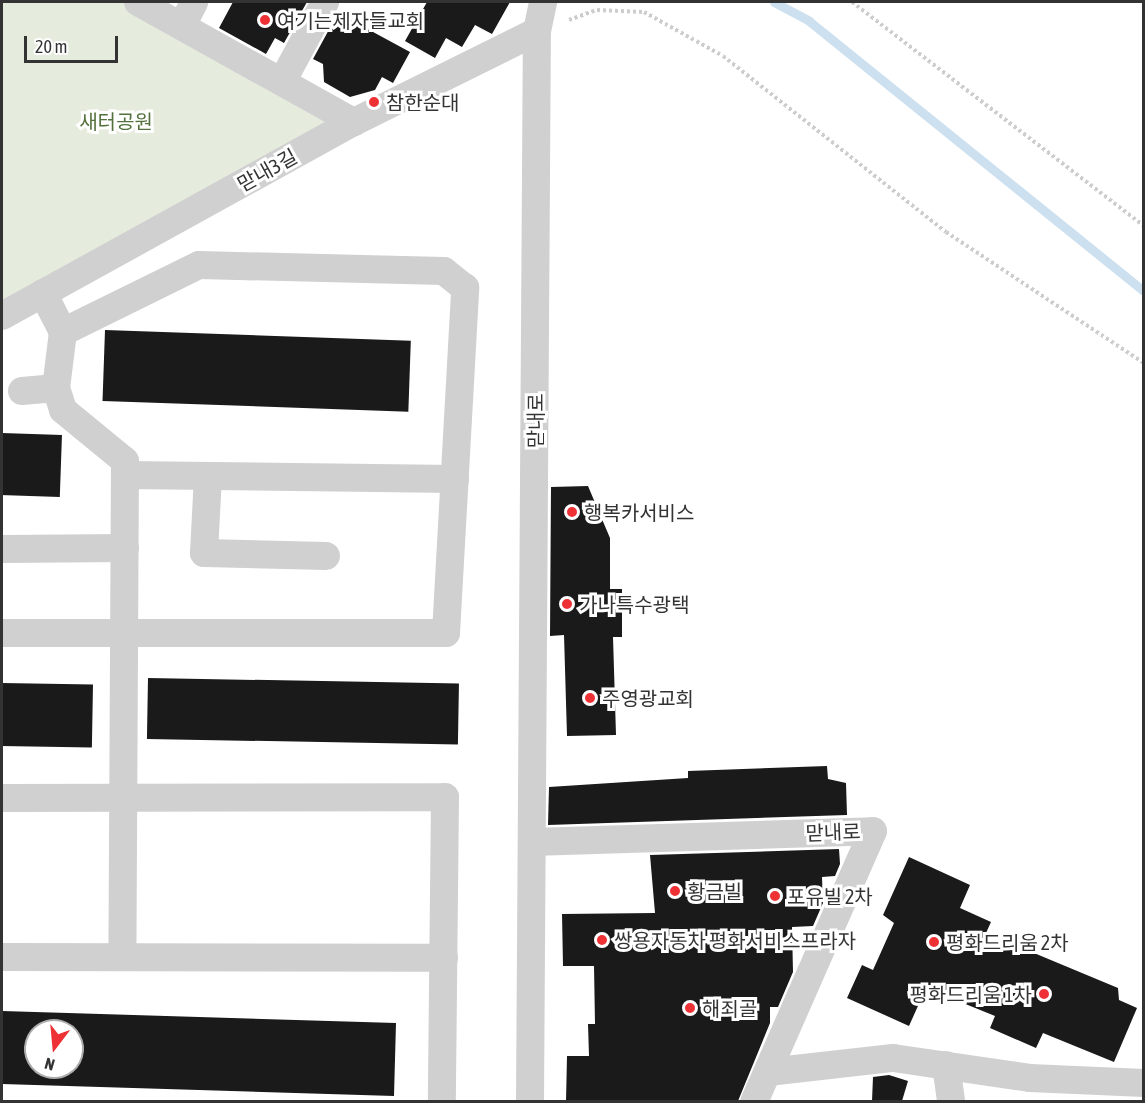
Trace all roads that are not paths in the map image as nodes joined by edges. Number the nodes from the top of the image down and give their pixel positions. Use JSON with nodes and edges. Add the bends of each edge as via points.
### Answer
{"nodes":[{"id":1,"x":138,"y":2,"type":"edge"},
{"id":2,"x":326,"y":2,"type":"edge"},
{"id":3,"x":543,"y":2,"type":"edge"},
{"id":4,"x":188,"y":14,"type":"edge"},
{"id":5,"x":537,"y":32,"type":"junction"},
{"id":6,"x":282,"y":82,"type":"junction"},
{"id":7,"x":354,"y":122,"type":"junction"},
{"id":8,"x":42,"y":293,"type":"junction"},
{"id":9,"x":2,"y":316,"type":"edge"},
{"id":10,"x":63,"y":332,"type":"junction"},
{"id":11,"x":56,"y":388,"type":"junction"},
{"id":12,"x":22,"y":391,"type":"dead end"},
{"id":13,"x":125,"y":476,"type":"junction"},
{"id":14,"x":208,"y":476,"type":"junction"},
{"id":15,"x":455,"y":479,"type":"junction"},
{"id":16,"x":125,"y":548,"type":"junction"},
{"id":17,"x":2,"y":549,"type":"edge"},
{"id":18,"x":326,"y":556,"type":"dead end"},
{"id":19,"x":2,"y":633,"type":"edge"},
{"id":20,"x":124,"y":634,"type":"junction"},
{"id":21,"x":2,"y":798,"type":"edge"},
{"id":22,"x":123,"y":798,"type":"junction"},
{"id":23,"x":532,"y":842,"type":"junction"},
{"id":24,"x":2,"y":957,"type":"edge"},
{"id":25,"x":122,"y":957,"type":"junction"},
{"id":26,"x":444,"y":958,"type":"junction"},
{"id":27,"x":946,"y":1065,"type":"junction"},
{"id":28,"x":768,"y":1072,"type":"junction"},
{"id":29,"x":1143,"y":1083,"type":"edge"},
{"id":30,"x":1055,"y":1090,"type":"edge"},
{"id":31,"x":442,"y":1101,"type":"edge"},
{"id":32,"x":530,"y":1101,"type":"edge"},
{"id":33,"x":754,"y":1101,"type":"edge"},
{"id":34,"x":951,"y":1101,"type":"edge"}],
"edges":[{"from":1,"to":4,"type":"street"},
{"from":2,"to":6,"type":"street"},
{"from":3,"to":5,"type":"street","name":"맏내로"},
{"from":4,"to":6,"type":"street"},
{"from":5,"to":7,"type":"street","name":"맏내3길"},
{"from":5,"to":23,"type":"street","name":"맏내로"},
{"from":6,"to":7,"type":"street"},
{"from":7,"to":8,"type":"street","name":"맏내3길"},
{"from":8,"to":9,"type":"street","name":"맏내3길"},
{"from":8,"to":10,"type":"street"},
{"from":10,"to":11,"type":"street"},
{"from":10,"to":15,"type":"street","via":[[200,265],[444,271],[465,288]]},
{"from":11,"to":12,"type":"street"},
{"from":11,"to":13,"type":"street","via":[[63,410],[125,461]]},
{"from":13,"to":14,"type":"street"},
{"from":13,"to":16,"type":"street"},
{"from":14,"to":15,"type":"street"},
{"from":14,"to":18,"type":"street","via":[[204,554]]},
{"from":15,"to":20,"type":"street","via":[[446,633]]},
{"from":16,"to":17,"type":"street"},
{"from":16,"to":20,"type":"street"},
{"from":19,"to":20,"type":"street"},
{"from":20,"to":22,"type":"street"},
{"from":21,"to":22,"type":"street"},
{"from":22,"to":25,"type":"street"},
{"from":22,"to":26,"type":"street","via":[[445,797]]},
{"from":23,"to":28,"type":"street","name":"맏내로","via":[[873,831]]},
{"from":23,"to":32,"type":"street","name":"맏내로"},
{"from":24,"to":25,"type":"street"},
{"from":25,"to":26,"type":"street"},
{"from":26,"to":31,"type":"street"},
{"from":27,"to":28,"type":"street","via":[[893,1058]]},
{"from":27,"to":30,"type":"street"},
{"from":27,"to":34,"type":"street"},
{"from":28,"to":33,"type":"street","name":"맏내로"},
{"from":29,"to":30,"type":"street"}]}
